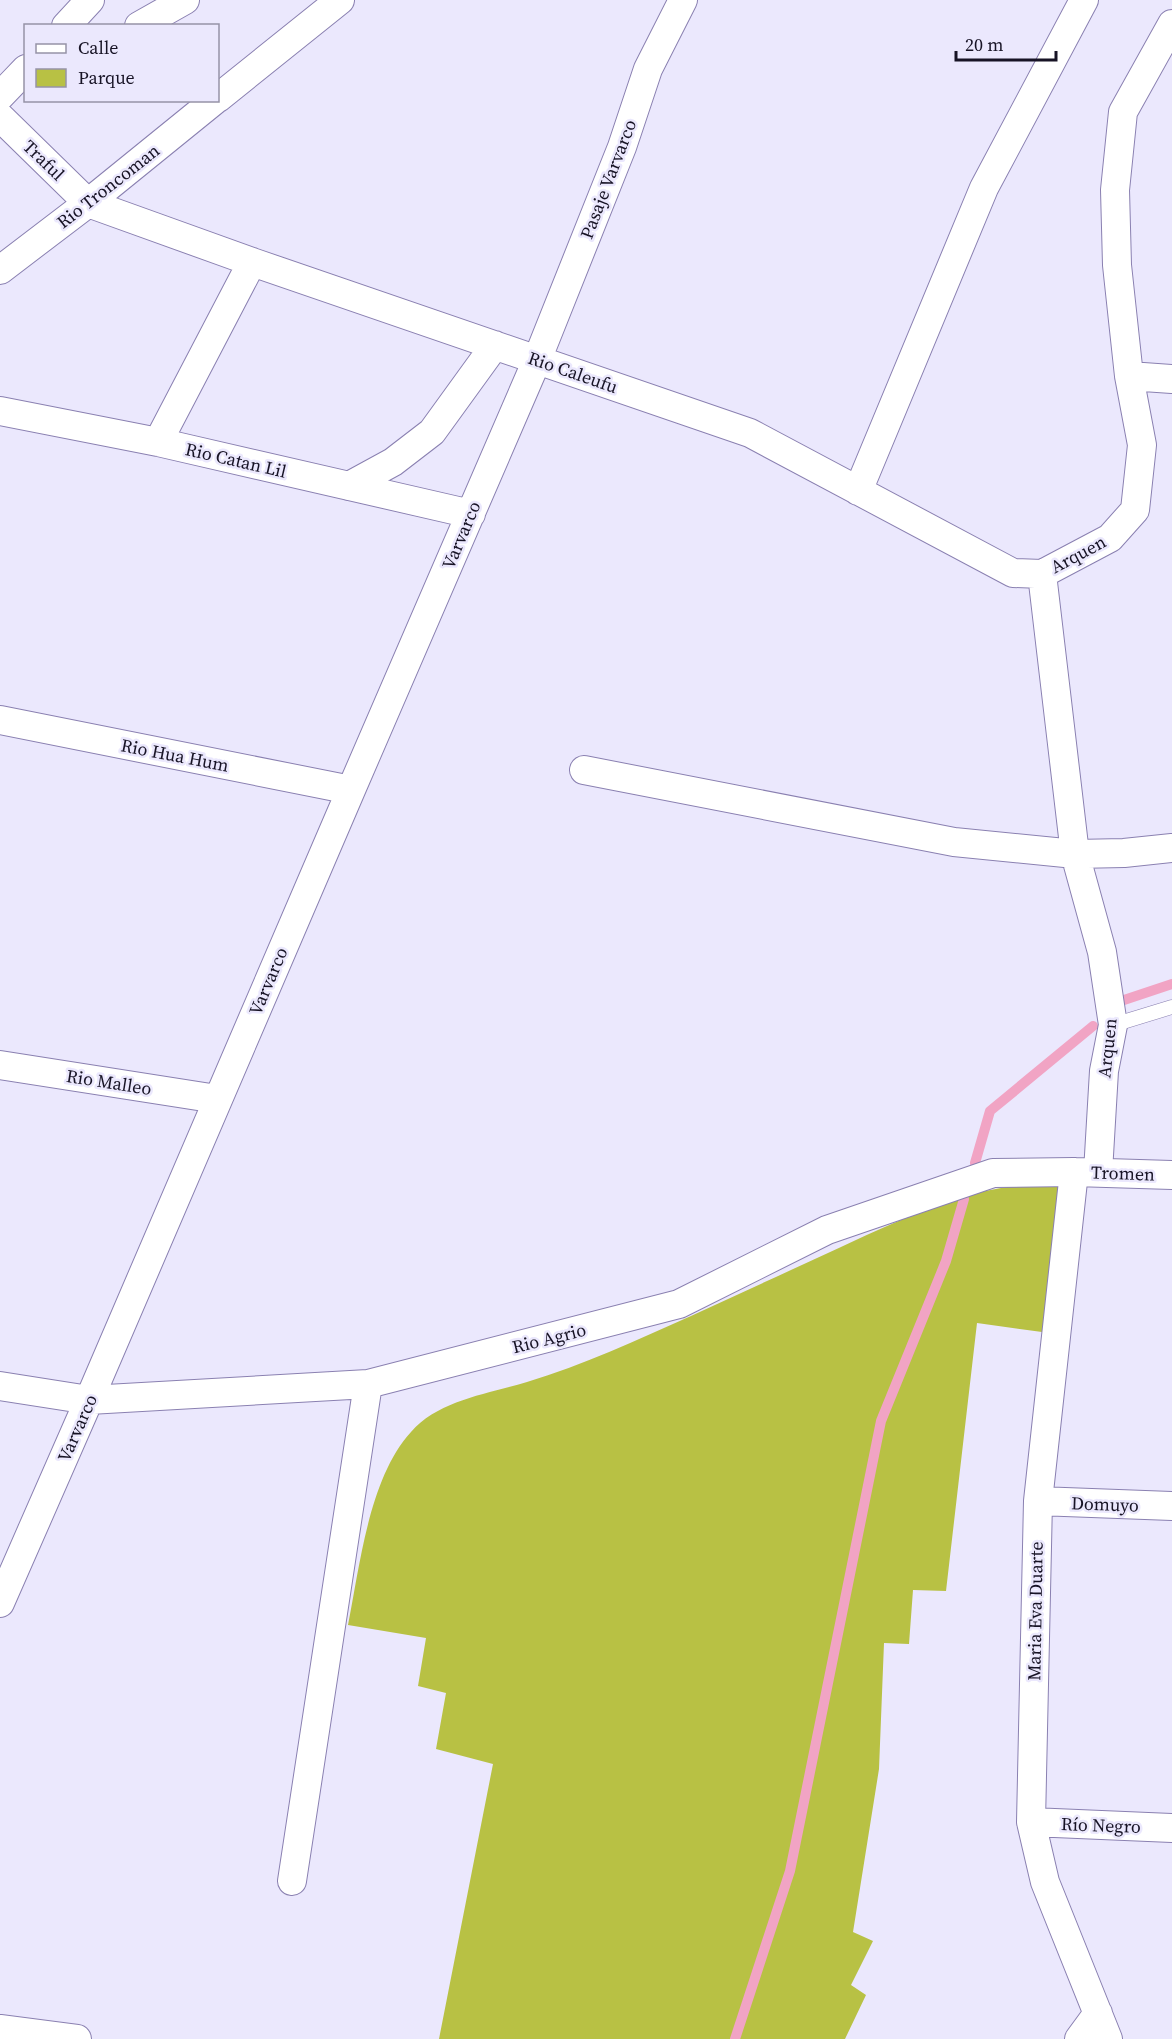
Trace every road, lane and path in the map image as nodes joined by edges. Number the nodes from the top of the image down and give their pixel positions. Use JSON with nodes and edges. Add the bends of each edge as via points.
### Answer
{"nodes":[{"id":1,"x":90,"y":0,"type":"edge"},
{"id":2,"x":185,"y":0,"type":"edge"},
{"id":3,"x":340,"y":0,"type":"edge"},
{"id":4,"x":683,"y":0,"type":"edge"},
{"id":5,"x":1084,"y":0,"type":"edge"},
{"id":6,"x":68,"y":24,"type":"edge"},
{"id":7,"x":143,"y":24,"type":"edge"},
{"id":8,"x":1172,"y":24,"type":"edge"},
{"id":9,"x":24,"y":71,"type":"edge"},
{"id":10,"x":24,"y":89,"type":"edge"},
{"id":11,"x":0,"y":96,"type":"edge"},
{"id":12,"x":219,"y":97,"type":"edge"},
{"id":13,"x":0,"y":102,"type":"edge"},
{"id":14,"x":212,"y":102,"type":"edge"},
{"id":15,"x":0,"y":117,"type":"edge"},
{"id":16,"x":88,"y":203,"type":"junction"},
{"id":17,"x":252,"y":262,"type":"junction"},
{"id":18,"x":0,"y":270,"type":"edge"},
{"id":19,"x":495,"y":345,"type":"junction"},
{"id":20,"x":537,"y":360,"type":"junction"},
{"id":21,"x":1129,"y":376,"type":"junction"},
{"id":22,"x":1172,"y":379,"type":"edge"},
{"id":23,"x":0,"y":411,"type":"edge"},
{"id":24,"x":158,"y":442,"type":"junction"},
{"id":25,"x":349,"y":486,"type":"junction"},
{"id":26,"x":858,"y":491,"type":"junction"},
{"id":27,"x":471,"y":514,"type":"junction"},
{"id":28,"x":1042,"y":574,"type":"junction"},
{"id":29,"x":0,"y":720,"type":"edge"},
{"id":30,"x":584,"y":770,"type":"dead end"},
{"id":31,"x":351,"y":790,"type":"junction"},
{"id":32,"x":1172,"y":848,"type":"edge"},
{"id":33,"x":1075,"y":854,"type":"junction"},
{"id":34,"x":1172,"y":1007,"type":"edge"},
{"id":35,"x":1113,"y":1025,"type":"junction"},
{"id":36,"x":0,"y":1065,"type":"edge"},
{"id":37,"x":217,"y":1100,"type":"junction"},
{"id":38,"x":1086,"y":1172,"type":"junction"},
{"id":39,"x":1172,"y":1175,"type":"edge"},
{"id":40,"x":368,"y":1384,"type":"junction"},
{"id":41,"x":0,"y":1386,"type":"edge"},
{"id":42,"x":89,"y":1400,"type":"junction"},
{"id":43,"x":1038,"y":1502,"type":"junction"},
{"id":44,"x":1172,"y":1506,"type":"edge"},
{"id":45,"x":0,"y":1603,"type":"edge"},
{"id":46,"x":1031,"y":1822,"type":"junction"},
{"id":47,"x":1172,"y":1828,"type":"edge"},
{"id":48,"x":291,"y":1881,"type":"dead end"},
{"id":49,"x":1098,"y":2013,"type":"junction"},
{"id":50,"x":0,"y":2029,"type":"edge"},
{"id":51,"x":78,"y":2039,"type":"edge"},
{"id":52,"x":1079,"y":2039,"type":"edge"},
{"id":53,"x":1108,"y":2039,"type":"edge"}],
"edges":[{"from":1,"to":6,"type":"street"},
{"from":2,"to":7,"type":"street"},
{"from":3,"to":12,"type":"street","name":"Rio Troncoman"},
{"from":4,"to":20,"type":"street","name":"Pasaje Varvarco","via":[[648,69],[622,147]]},
{"from":5,"to":26,"type":"street","via":[[984,189]]},
{"from":8,"to":21,"type":"street","name":"Arquen","via":[[1123,112],[1114,190],[1117,265]]},
{"from":9,"to":11,"type":"street"},
{"from":10,"to":13,"type":"street"},
{"from":14,"to":16,"type":"street","name":"Rio Troncoman"},
{"from":15,"to":16,"type":"street","name":"Traful"},
{"from":16,"to":17,"type":"street","name":"Rio Caleufu"},
{"from":16,"to":18,"type":"street","name":"Rio Troncoman"},
{"from":17,"to":19,"type":"street","name":"Rio Caleufu"},
{"from":17,"to":24,"type":"street"},
{"from":19,"to":20,"type":"street","name":"Rio Caleufu"},
{"from":19,"to":25,"type":"street","via":[[432,432],[393,462]]},
{"from":20,"to":26,"type":"street","name":"Rio Caleufu","via":[[750,433]]},
{"from":20,"to":27,"type":"street","name":"Varvarco"},
{"from":21,"to":22,"type":"street"},
{"from":21,"to":28,"type":"street","name":"Arquen","via":[[1142,445],[1135,510],[1110,538]]},
{"from":23,"to":24,"type":"street","name":"Rio Catan Lil"},
{"from":24,"to":25,"type":"street","name":"Rio Catan Lil"},
{"from":25,"to":27,"type":"street","name":"Rio Catan Lil"},
{"from":26,"to":28,"type":"street","name":"Rio Caleufu","via":[[1013,573]]},
{"from":27,"to":31,"type":"street","name":"Varvarco"},
{"from":28,"to":33,"type":"street","name":"Arquen"},
{"from":29,"to":31,"type":"street","name":"Rio Hua Hum"},
{"from":30,"to":33,"type":"street","via":[[954,842]]},
{"from":31,"to":37,"type":"street","name":"Varvarco"},
{"from":32,"to":33,"type":"street"},
{"from":33,"to":35,"type":"street","name":"Arquen","via":[[1102,952]]},
{"from":34,"to":35,"type":"lane"},
{"from":35,"to":38,"type":"street","name":"Arquen"},
{"from":36,"to":37,"type":"street","name":"Rio Malleo"},
{"from":37,"to":42,"type":"street","name":"Varvarco"},
{"from":38,"to":39,"type":"street","name":"Tromen"},
{"from":38,"to":40,"type":"street","name":"Rio Agrio","via":[[993,1173],[827,1230],[679,1304]]},
{"from":38,"to":43,"type":"street","name":"Maria Eva Duarte"},
{"from":40,"to":42,"type":"street","name":"Rio Agrio"},
{"from":40,"to":48,"type":"street"},
{"from":41,"to":42,"type":"street","name":"Rio Agrio"},
{"from":42,"to":45,"type":"street","name":"Varvarco"},
{"from":43,"to":44,"type":"street","name":"Domuyo"},
{"from":43,"to":46,"type":"street","name":"Maria Eva Duarte"},
{"from":46,"to":47,"type":"street","name":"Río Negro"},
{"from":46,"to":49,"type":"street","name":"Maria Eva Duarte","via":[[1045,1882]]},
{"from":49,"to":52,"type":"street"},
{"from":49,"to":53,"type":"street","name":"Maria Eva Duarte"},
{"from":50,"to":51,"type":"street"}]}
